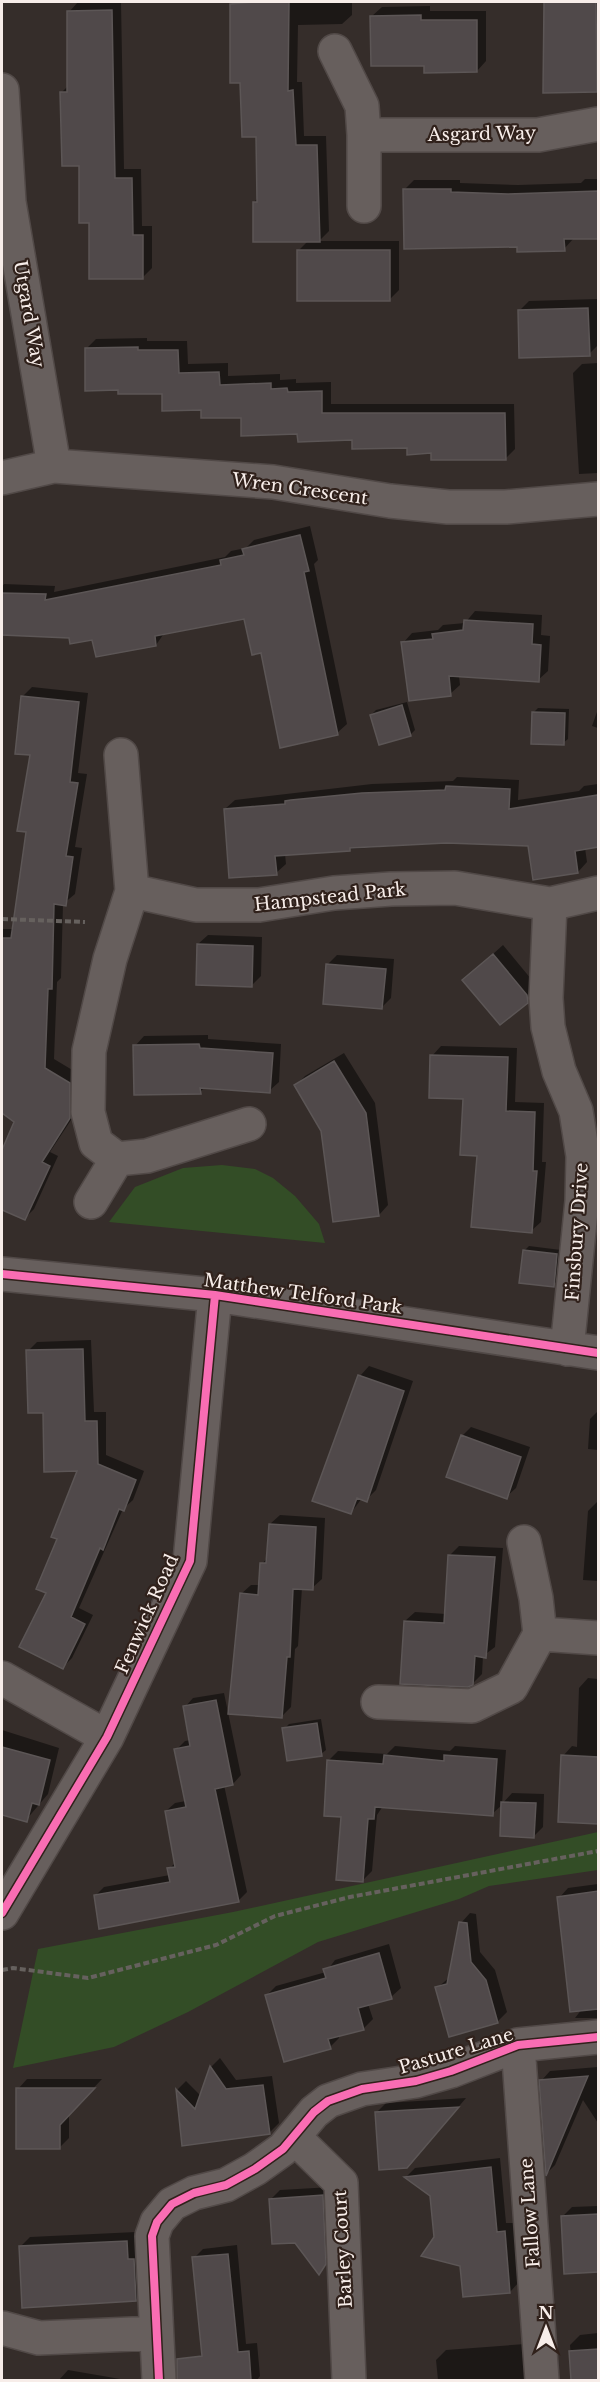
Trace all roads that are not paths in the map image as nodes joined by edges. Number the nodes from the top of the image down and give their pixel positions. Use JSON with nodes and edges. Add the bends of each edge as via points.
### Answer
{"nodes":[{"id":1,"x":335,"y":51,"type":"dead end"},
{"id":2,"x":2,"y":90,"type":"edge"},
{"id":3,"x":598,"y":124,"type":"edge"},
{"id":4,"x":364,"y":135,"type":"junction"},
{"id":5,"x":5,"y":202,"type":"edge"},
{"id":6,"x":364,"y":206,"type":"dead end"},
{"id":7,"x":54,"y":466,"type":"junction"},
{"id":8,"x":2,"y":478,"type":"edge"},
{"id":9,"x":598,"y":499,"type":"edge"},
{"id":10,"x":122,"y":755,"type":"dead end"},
{"id":11,"x":132,"y":891,"type":"junction"},
{"id":12,"x":598,"y":893,"type":"edge"},
{"id":13,"x":550,"y":904,"type":"junction"},
{"id":14,"x":249,"y":1124,"type":"dead end"},
{"id":15,"x":117,"y":1159,"type":"junction"},
{"id":16,"x":91,"y":1202,"type":"dead end"},
{"id":17,"x":2,"y":1274,"type":"edge"},
{"id":18,"x":215,"y":1295,"type":"junction"},
{"id":19,"x":567,"y":1349,"type":"junction"},
{"id":20,"x":598,"y":1353,"type":"edge"},
{"id":21,"x":524,"y":1542,"type":"dead end"},
{"id":22,"x":540,"y":1634,"type":"junction"},
{"id":23,"x":598,"y":1638,"type":"edge"},
{"id":24,"x":2,"y":1678,"type":"edge"},
{"id":25,"x":378,"y":1702,"type":"dead end"},
{"id":26,"x":107,"y":1737,"type":"junction"},
{"id":27,"x":2,"y":1913,"type":"edge"},
{"id":28,"x":598,"y":2037,"type":"edge"},
{"id":29,"x":518,"y":2046,"type":"junction"},
{"id":30,"x":294,"y":2137,"type":"junction"},
{"id":31,"x":2,"y":2328,"type":"edge"},
{"id":32,"x":156,"y":2333,"type":"junction"},
{"id":33,"x":159,"y":2380,"type":"edge"},
{"id":34,"x":349,"y":2380,"type":"edge"},
{"id":35,"x":542,"y":2380,"type":"edge"}],
"edges":[{"from":1,"to":4,"type":"street","via":[[362,106]]},
{"from":2,"to":5,"type":"street","name":"Utgard Way"},
{"from":3,"to":4,"type":"street","name":"Asgard Way","via":[[538,135]]},
{"from":4,"to":6,"type":"street"},
{"from":5,"to":7,"type":"street","name":"Utgard Way"},
{"from":7,"to":8,"type":"street","name":"Wren Crescent"},
{"from":7,"to":9,"type":"street","name":"Wren Crescent","via":[[273,482],[448,507],[506,507]]},
{"from":10,"to":11,"type":"street"},
{"from":11,"to":13,"type":"street","name":"Hampstead Park","via":[[196,905],[259,905],[334,893],[455,888]]},
{"from":11,"to":15,"type":"street","via":[[110,959],[89,1051],[88,1112],[96,1143]]},
{"from":12,"to":13,"type":"street","name":"Hampstead Park"},
{"from":13,"to":19,"type":"street","name":"Finsbury Drive","via":[[548,1027],[559,1071],[576,1111],[583,1156]]},
{"from":14,"to":15,"type":"street","via":[[147,1156]]},
{"from":15,"to":16,"type":"street"},
{"from":17,"to":18,"type":"street","name":"Matthew Telford Park"},
{"from":18,"to":19,"type":"street","name":"Matthew Telford Park"},
{"from":18,"to":26,"type":"street","name":"Fenwick Road","via":[[190,1561]]},
{"from":19,"to":20,"type":"street","name":"Matthew Telford Park"},
{"from":21,"to":22,"type":"street"},
{"from":22,"to":23,"type":"street"},
{"from":22,"to":25,"type":"street","via":[[511,1687],[472,1706]]},
{"from":24,"to":26,"type":"street"},
{"from":26,"to":27,"type":"street","name":"Fenwick Road"},
{"from":28,"to":29,"type":"street","name":"Pasture Lane"},
{"from":29,"to":30,"type":"street","name":"Pasture Lane","via":[[451,2072],[342,2095],[314,2112]]},
{"from":29,"to":35,"type":"street","name":"Fallow Lane"},
{"from":30,"to":32,"type":"street","name":"Pasture Lane","via":[[255,2169],[226,2185],[183,2197],[157,2222],[151,2250]]},
{"from":30,"to":34,"type":"street","name":"Barley Court","via":[[341,2183]]},
{"from":31,"to":32,"type":"street","via":[[39,2338]]},
{"from":32,"to":33,"type":"street","name":"Pasture Lane"}]}
